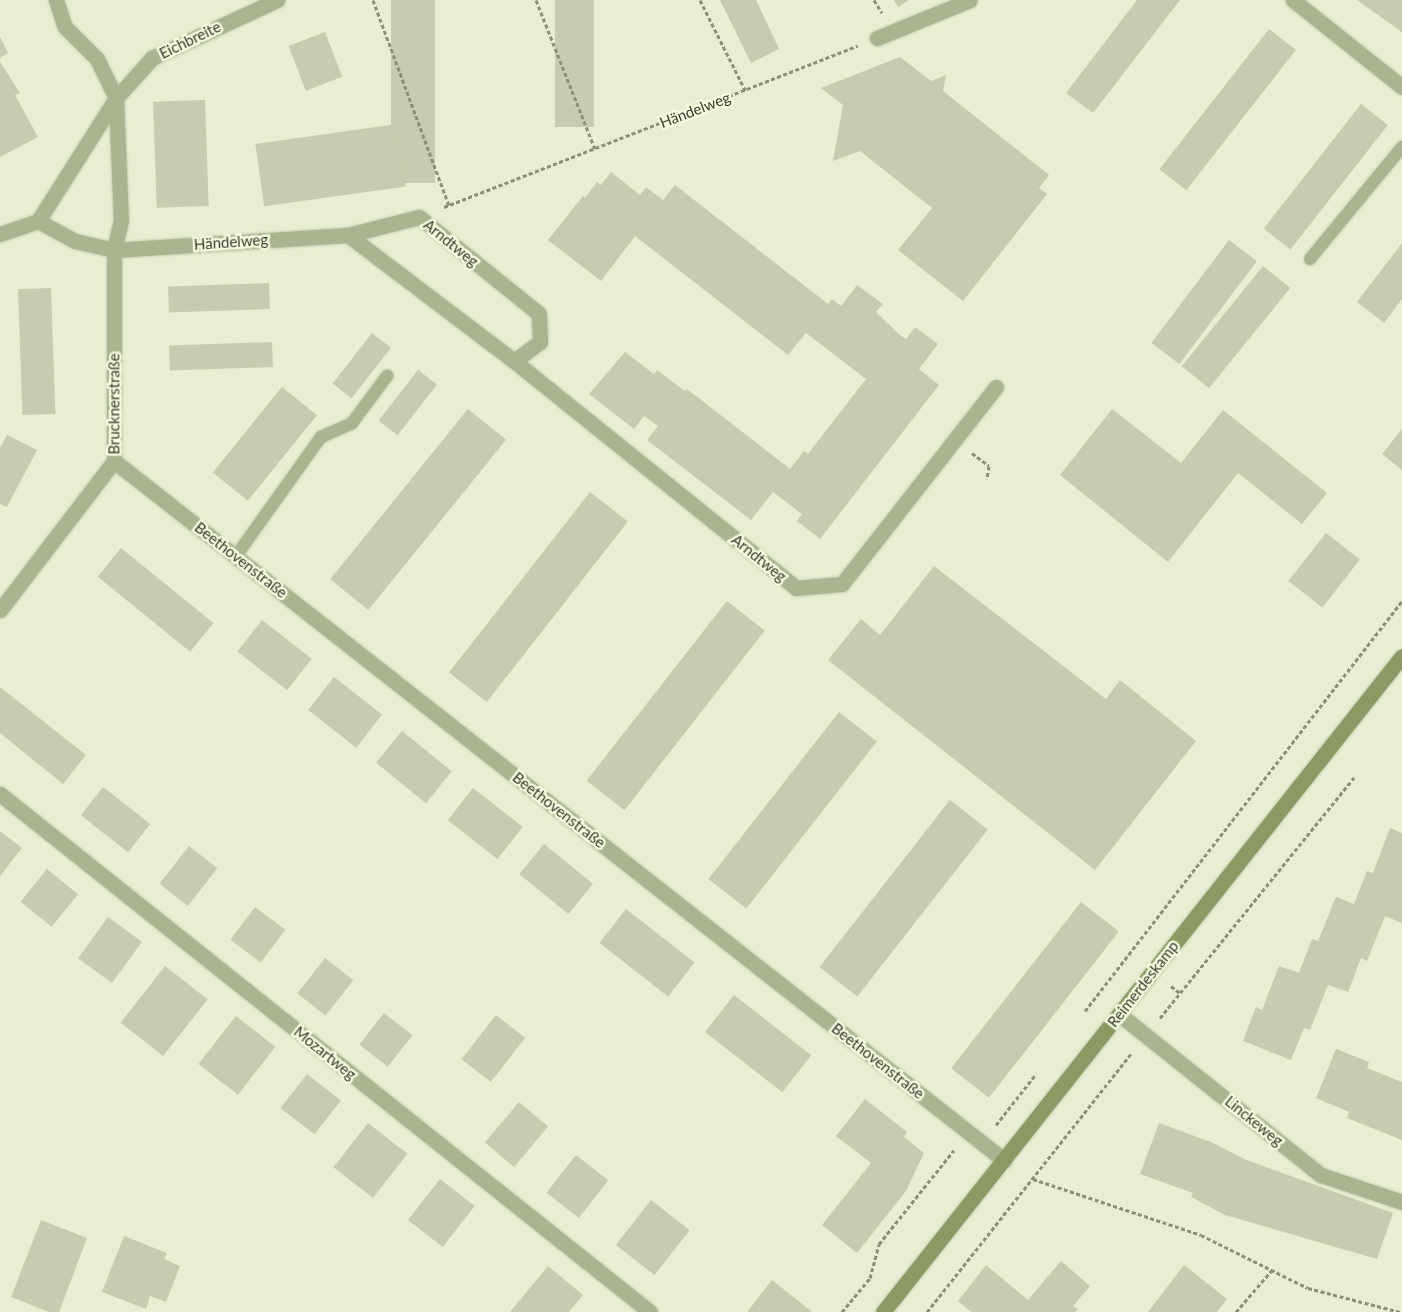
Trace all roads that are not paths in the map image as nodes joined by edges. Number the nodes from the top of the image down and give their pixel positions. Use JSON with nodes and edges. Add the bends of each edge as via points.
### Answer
{"nodes":[{"id":1,"x":56,"y":0,"type":"edge"},
{"id":2,"x":278,"y":0,"type":"edge"},
{"id":3,"x":970,"y":0,"type":"edge"},
{"id":4,"x":1293,"y":0,"type":"edge"},
{"id":5,"x":877,"y":38,"type":"road end"},
{"id":6,"x":1402,"y":87,"type":"edge"},
{"id":7,"x":116,"y":98,"type":"junction"},
{"id":8,"x":1402,"y":146,"type":"edge"},
{"id":9,"x":38,"y":221,"type":"junction"},
{"id":10,"x":0,"y":234,"type":"edge"},
{"id":11,"x":348,"y":234,"type":"junction"},
{"id":12,"x":114,"y":250,"type":"junction"},
{"id":13,"x":1310,"y":259,"type":"dead end"},
{"id":14,"x":514,"y":361,"type":"junction"},
{"id":15,"x":387,"y":376,"type":"dead end"},
{"id":16,"x":996,"y":387,"type":"dead end"},
{"id":17,"x":114,"y":461,"type":"junction"},
{"id":18,"x":236,"y":556,"type":"junction"},
{"id":19,"x":0,"y":610,"type":"edge"},
{"id":20,"x":1402,"y":656,"type":"edge"},
{"id":21,"x":0,"y":794,"type":"edge"},
{"id":22,"x":1119,"y":1014,"type":"junction"},
{"id":23,"x":1004,"y":1160,"type":"junction"},
{"id":24,"x":1402,"y":1202,"type":"edge"},
{"id":25,"x":650,"y":1312,"type":"edge"},
{"id":26,"x":883,"y":1312,"type":"edge"}],
"edges":[{"from":1,"to":7,"type":"street","via":[[65,27],[97,58]]},
{"from":2,"to":7,"type":"street","name":"Eichbreite","via":[[152,58]]},
{"from":3,"to":5,"type":"street"},
{"from":4,"to":6,"type":"street"},
{"from":7,"to":9,"type":"street","name":"Eichbreite"},
{"from":7,"to":12,"type":"street","name":"Brucknerstraße","via":[[121,220]]},
{"from":8,"to":13,"type":"lane"},
{"from":9,"to":10,"type":"street"},
{"from":9,"to":12,"type":"street","via":[[75,241]]},
{"from":11,"to":12,"type":"street","name":"Händelweg"},
{"from":11,"to":14,"type":"street","name":"Arndtweg"},
{"from":11,"to":14,"type":"street","name":"Arndtweg","via":[[418,217],[539,314],[540,342]]},
{"from":12,"to":17,"type":"street","name":"Brucknerstraße"},
{"from":14,"to":16,"type":"street","name":"Arndtweg","via":[[796,588],[842,584]]},
{"from":15,"to":18,"type":"lane","via":[[352,423],[321,438]]},
{"from":17,"to":18,"type":"street","name":"Beethovenstraße"},
{"from":17,"to":19,"type":"street","name":"Brucknerstraße"},
{"from":18,"to":23,"type":"street","name":"Beethovenstraße"},
{"from":20,"to":22,"type":"main road","name":"Reimerdeskamp"},
{"from":21,"to":25,"type":"street","name":"Mozartweg"},
{"from":22,"to":23,"type":"main road","name":"Reimerdeskamp"},
{"from":22,"to":24,"type":"street","name":"Linckeweg","via":[[1321,1174]]},
{"from":23,"to":26,"type":"main road","name":"Reimerdeskamp"}]}
